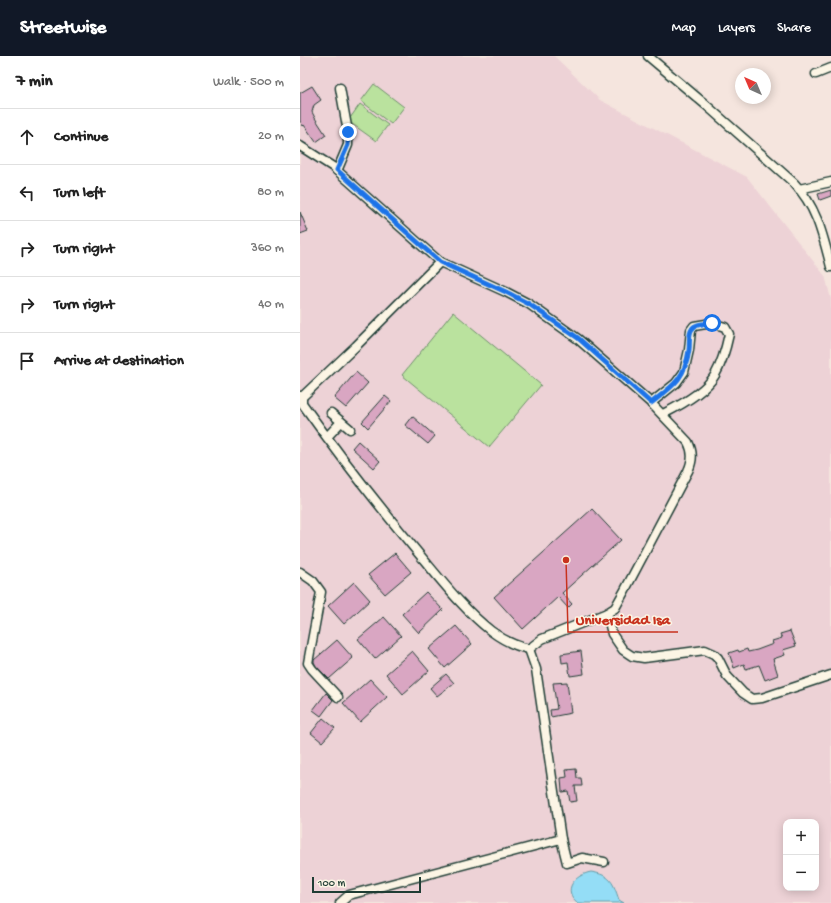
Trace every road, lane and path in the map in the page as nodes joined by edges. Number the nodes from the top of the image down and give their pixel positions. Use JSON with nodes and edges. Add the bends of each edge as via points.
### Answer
{"nodes":[{"id":1,"x":648,"y":56,"type":"edge"},
{"id":2,"x":831,"y":68,"type":"edge"},
{"id":3,"x":816,"y":74,"type":"dead end"},
{"id":4,"x":340,"y":88,"type":"dead end"},
{"id":5,"x":300,"y":146,"type":"edge"},
{"id":6,"x":337,"y":170,"type":"junction"},
{"id":7,"x":831,"y":182,"type":"edge"},
{"id":8,"x":799,"y":189,"type":"junction"},
{"id":9,"x":440,"y":262,"type":"junction"},
{"id":10,"x":831,"y":267,"type":"edge"},
{"id":11,"x":301,"y":400,"type":"edge"},
{"id":12,"x":651,"y":403,"type":"junction"},
{"id":13,"x":331,"y":413,"type":"dead end"},
{"id":14,"x":663,"y":414,"type":"junction"},
{"id":15,"x":341,"y":422,"type":"junction"},
{"id":16,"x":350,"y":429,"type":"dead end"},
{"id":17,"x":327,"y":438,"type":"junction"},
{"id":18,"x":300,"y":572,"type":"edge"},
{"id":19,"x":607,"y":613,"type":"junction"},
{"id":20,"x":529,"y":649,"type":"junction"},
{"id":21,"x":831,"y":674,"type":"edge"},
{"id":22,"x":338,"y":697,"type":"dead end"},
{"id":23,"x":561,"y":839,"type":"junction"},
{"id":24,"x":604,"y":862,"type":"dead end"},
{"id":25,"x":340,"y":903,"type":"edge"}],
"edges":[{"from":1,"to":8,"type":"street"},
{"from":2,"to":3,"type":"street"},
{"from":4,"to":6,"type":"street","via":[[348,145]]},
{"from":5,"to":6,"type":"street"},
{"from":6,"to":9,"type":"street"},
{"from":7,"to":8,"type":"street"},
{"from":8,"to":10,"type":"street","via":[[809,201],[818,221]]},
{"from":9,"to":11,"type":"street"},
{"from":9,"to":12,"type":"street","via":[[529,304],[578,338]]},
{"from":11,"to":17,"type":"street"},
{"from":12,"to":14,"type":"street"},
{"from":12,"to":14,"type":"street","via":[[676,383],[684,372],[691,330],[694,326],[712,323],[725,327],[730,334],[714,377],[698,393]]},
{"from":13,"to":15,"type":"street"},
{"from":14,"to":19,"type":"street","via":[[692,448],[691,464],[615,608]]},
{"from":15,"to":16,"type":"street"},
{"from":15,"to":17,"type":"street"},
{"from":17,"to":20,"type":"street","via":[[387,516],[475,617],[505,640],[517,647]]},
{"from":18,"to":22,"type":"street","via":[[313,581],[321,592],[308,663]]},
{"from":19,"to":20,"type":"street","via":[[542,639]]},
{"from":19,"to":21,"type":"street","via":[[612,634],[622,650],[632,656],[644,658],[710,651],[718,658],[736,687],[752,699],[762,698]]},
{"from":20,"to":23,"type":"street","via":[[536,669]]},
{"from":23,"to":24,"type":"street","via":[[567,863],[582,858]]},
{"from":23,"to":25,"type":"street","via":[[349,895]]}]}
